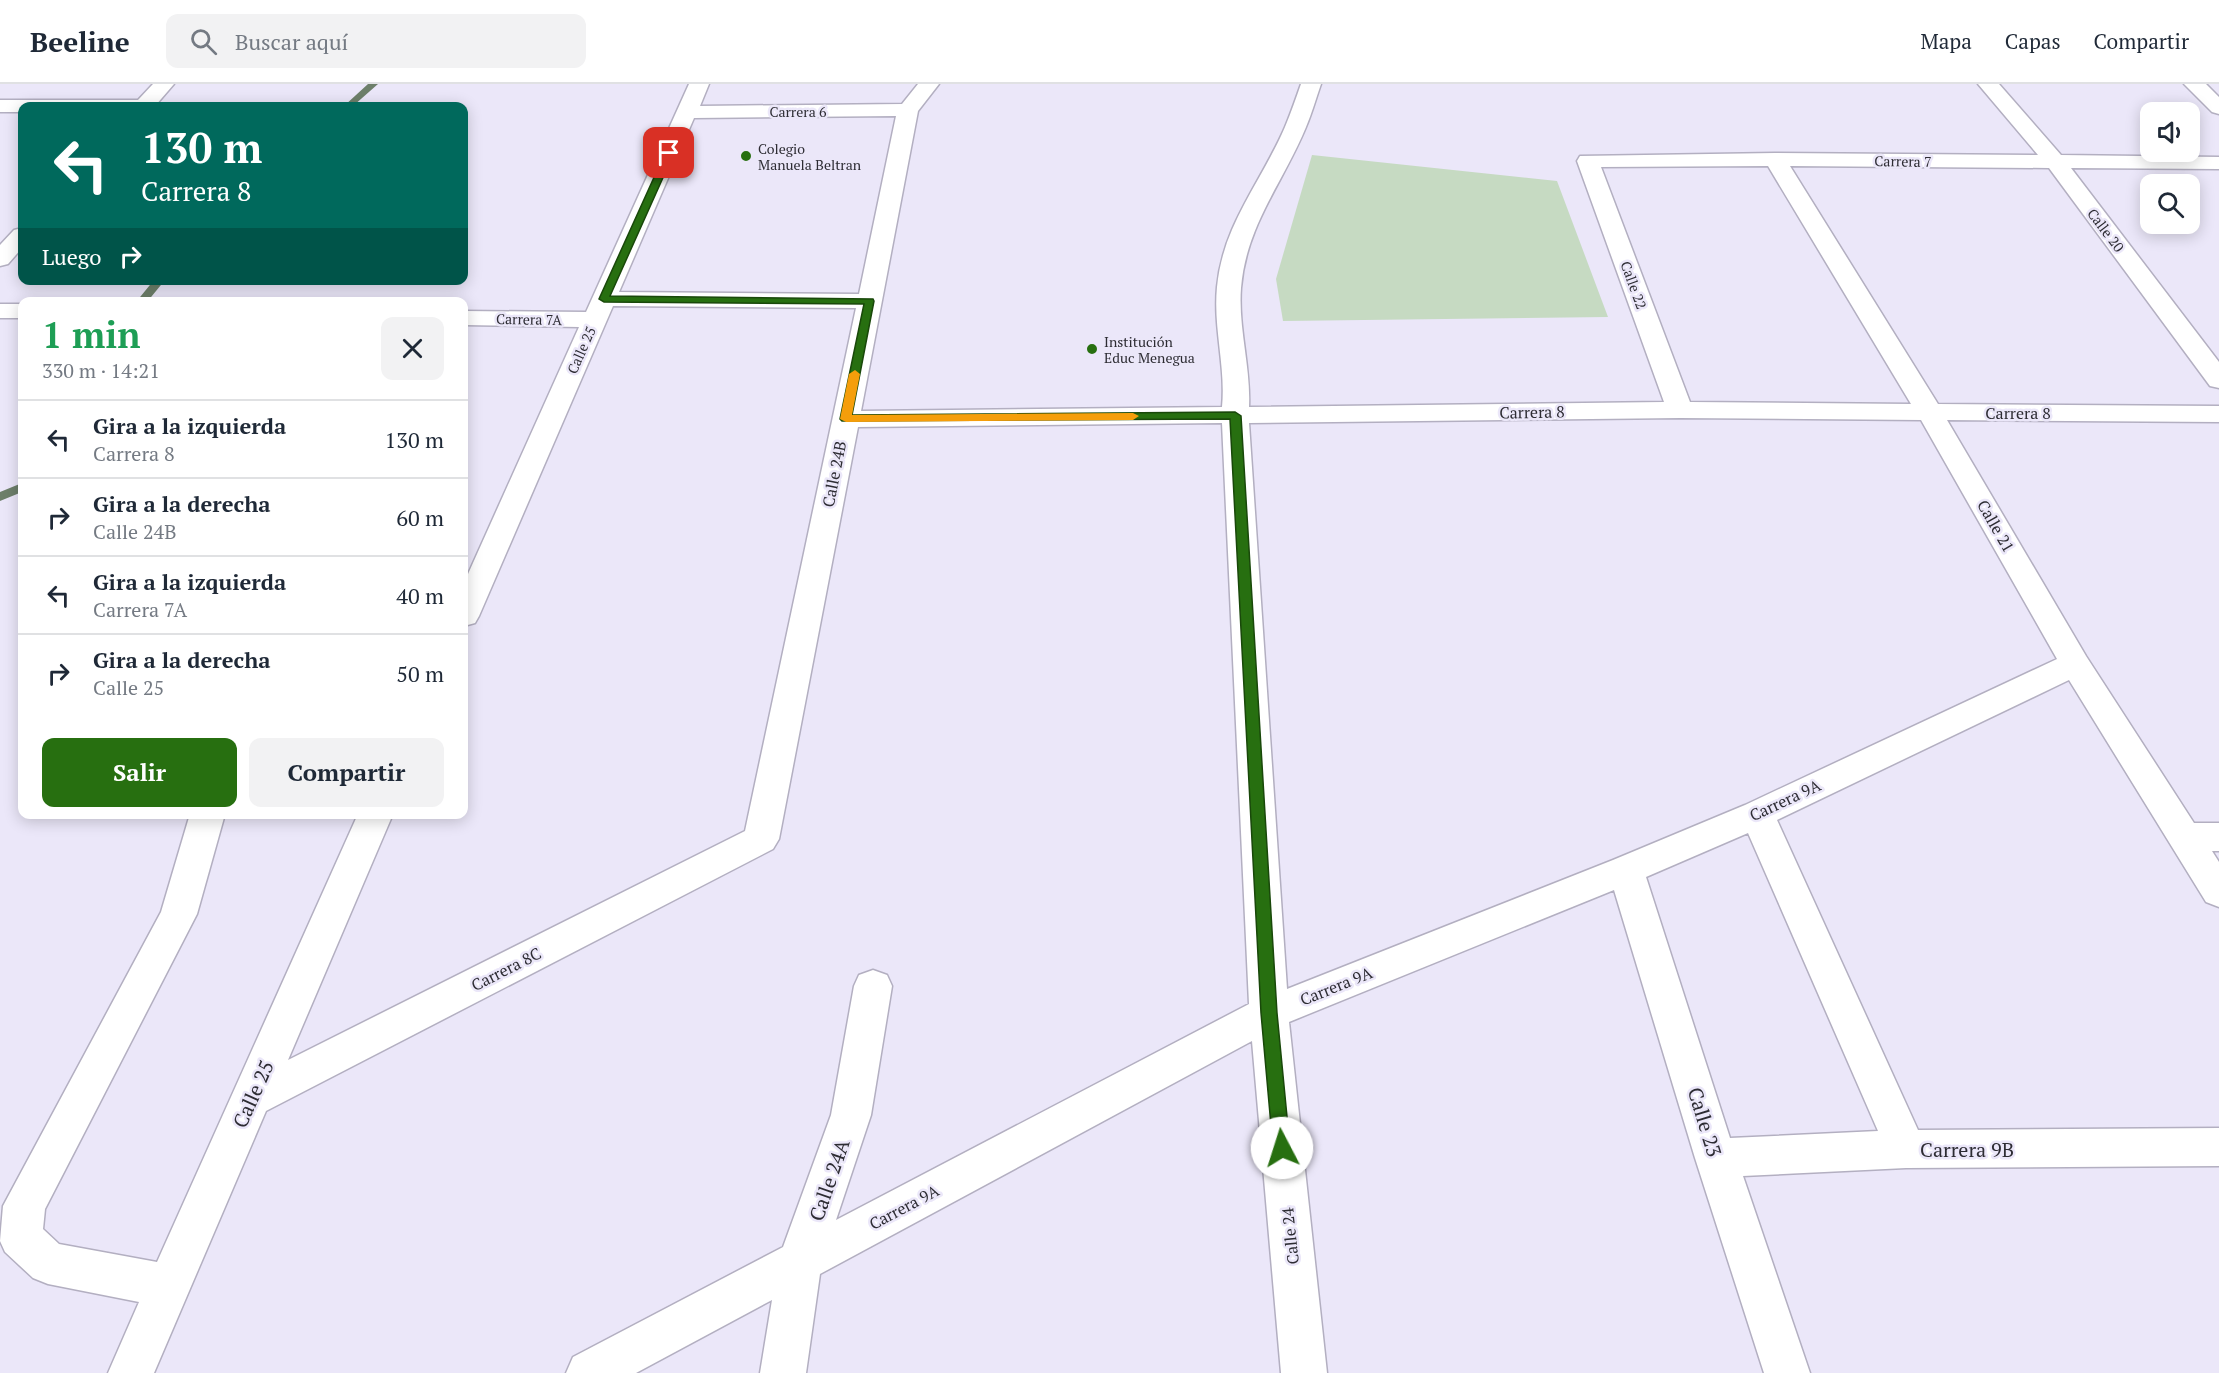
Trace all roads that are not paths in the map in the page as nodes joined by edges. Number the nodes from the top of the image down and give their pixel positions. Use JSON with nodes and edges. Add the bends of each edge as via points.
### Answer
{"nodes":[{"id":1,"x":164,"y":84,"type":"edge"},
{"id":2,"x":699,"y":84,"type":"edge"},
{"id":3,"x":929,"y":84,"type":"edge"},
{"id":4,"x":1311,"y":84,"type":"edge"},
{"id":5,"x":1988,"y":84,"type":"edge"},
{"id":6,"x":2194,"y":84,"type":"edge"},
{"id":7,"x":148,"y":102,"type":"edge"},
{"id":8,"x":0,"y":106,"type":"edge"},
{"id":9,"x":18,"y":106,"type":"edge"},
{"id":10,"x":2219,"y":108,"type":"edge"},
{"id":11,"x":908,"y":110,"type":"junction"},
{"id":12,"x":688,"y":112,"type":"junction"},
{"id":13,"x":1775,"y":159,"type":"junction"},
{"id":14,"x":1588,"y":161,"type":"joint"},
{"id":15,"x":2056,"y":163,"type":"junction"},
{"id":16,"x":2219,"y":163,"type":"edge"},
{"id":17,"x":18,"y":239,"type":"edge"},
{"id":18,"x":0,"y":259,"type":"edge"},
{"id":19,"x":869,"y":301,"type":"junction"},
{"id":20,"x":599,"y":309,"type":"junction"},
{"id":21,"x":0,"y":311,"type":"edge"},
{"id":22,"x":18,"y":311,"type":"edge"},
{"id":23,"x":468,"y":318,"type":"edge"},
{"id":24,"x":2219,"y":380,"type":"edge"},
{"id":25,"x":1680,"y":410,"type":"junction"},
{"id":26,"x":1930,"y":413,"type":"junction"},
{"id":27,"x":2219,"y":414,"type":"edge"},
{"id":28,"x":1235,"y":416,"type":"junction"},
{"id":29,"x":846,"y":419,"type":"junction"},
{"id":30,"x":468,"y":607,"type":"edge"},
{"id":31,"x":2075,"y":664,"type":"junction"},
{"id":32,"x":1757,"y":814,"type":"junction"},
{"id":33,"x":207,"y":819,"type":"edge"},
{"id":34,"x":374,"y":819,"type":"edge"},
{"id":35,"x":2184,"y":836,"type":"junction"},
{"id":36,"x":2219,"y":837,"type":"edge"},
{"id":37,"x":761,"y":839,"type":"joint"},
{"id":38,"x":1626,"y":870,"type":"junction"},
{"id":39,"x":2219,"y":892,"type":"edge"},
{"id":40,"x":873,"y":986,"type":"dead end"},
{"id":41,"x":1269,"y":1013,"type":"junction"},
{"id":42,"x":251,"y":1099,"type":"junction"},
{"id":43,"x":2219,"y":1148,"type":"edge"},
{"id":44,"x":1905,"y":1149,"type":"junction"},
{"id":45,"x":1716,"y":1158,"type":"junction"},
{"id":46,"x":12,"y":1204,"type":"edge"},
{"id":47,"x":800,"y":1262,"type":"junction"},
{"id":48,"x":169,"y":1287,"type":"junction"},
{"id":49,"x":130,"y":1373,"type":"edge"},
{"id":50,"x":589,"y":1373,"type":"edge"},
{"id":51,"x":783,"y":1373,"type":"edge"},
{"id":52,"x":1304,"y":1373,"type":"edge"},
{"id":53,"x":1787,"y":1373,"type":"edge"}],
"edges":[{"from":1,"to":7,"type":"street"},
{"from":2,"to":12,"type":"street","name":"Calle 25"},
{"from":3,"to":11,"type":"street"},
{"from":4,"to":28,"type":"street","name":"Calle 24","via":[[1295,128],[1240,234],[1229,286],[1228,316]]},
{"from":5,"to":15,"type":"street","name":"Calle 20"},
{"from":6,"to":10,"type":"street"},
{"from":8,"to":9,"type":"street"},
{"from":11,"to":12,"type":"street","name":"Carrera 6"},
{"from":11,"to":19,"type":"street","name":"Calle 24B"},
{"from":12,"to":20,"type":"street","name":"Calle 25"},
{"from":13,"to":14,"type":"street","name":"Carrera 7"},
{"from":13,"to":15,"type":"street","name":"Carrera 7"},
{"from":13,"to":26,"type":"street","name":"Calle 21"},
{"from":14,"to":25,"type":"street","name":"Calle 22"},
{"from":15,"to":16,"type":"street","name":"Carrera 7"},
{"from":15,"to":24,"type":"street","name":"Calle 20"},
{"from":17,"to":18,"type":"street"},
{"from":19,"to":20,"type":"street","name":"Carrera 7A"},
{"from":19,"to":29,"type":"street","name":"Calle 24B"},
{"from":20,"to":23,"type":"street","name":"Carrera 7A"},
{"from":20,"to":30,"type":"street","name":"Calle 25"},
{"from":21,"to":22,"type":"street"},
{"from":25,"to":26,"type":"street","name":"Carrera 8"},
{"from":25,"to":28,"type":"street","name":"Carrera 8"},
{"from":26,"to":27,"type":"street","name":"Carrera 8"},
{"from":26,"to":31,"type":"street","name":"Calle 21"},
{"from":28,"to":29,"type":"street","name":"Carrera 8"},
{"from":28,"to":41,"type":"street","name":"Calle 24"},
{"from":29,"to":37,"type":"street","name":"Calle 24B"},
{"from":31,"to":32,"type":"street","name":"Carrera 9A"},
{"from":31,"to":35,"type":"street","name":"Calle 21"},
{"from":32,"to":38,"type":"street","name":"Carrera 9A"},
{"from":32,"to":44,"type":"street"},
{"from":33,"to":46,"type":"street","via":[[179,914]]},
{"from":34,"to":42,"type":"street","name":"Calle 25"},
{"from":35,"to":36,"type":"street"},
{"from":35,"to":39,"type":"street","name":"Calle 21"},
{"from":37,"to":42,"type":"street","name":"Carrera 8C"},
{"from":38,"to":41,"type":"street","name":"Carrera 9A"},
{"from":38,"to":45,"type":"street","name":"Calle 23"},
{"from":40,"to":47,"type":"street","name":"Calle 24A","via":[[851,1115]]},
{"from":41,"to":47,"type":"street","name":"Carrera 9A"},
{"from":41,"to":52,"type":"street","name":"Calle 24"},
{"from":42,"to":48,"type":"street","name":"Calle 25"},
{"from":43,"to":44,"type":"street","name":"Carrera 9B"},
{"from":44,"to":45,"type":"street","name":"Carrera 9B"},
{"from":45,"to":53,"type":"street","name":"Calle 23"},
{"from":46,"to":48,"type":"street","via":[[20,1237],[48,1263]]},
{"from":47,"to":50,"type":"street","name":"Carrera 9A"},
{"from":47,"to":51,"type":"street","name":"Calle 24A"},
{"from":48,"to":49,"type":"street","name":"Calle 25"}]}
